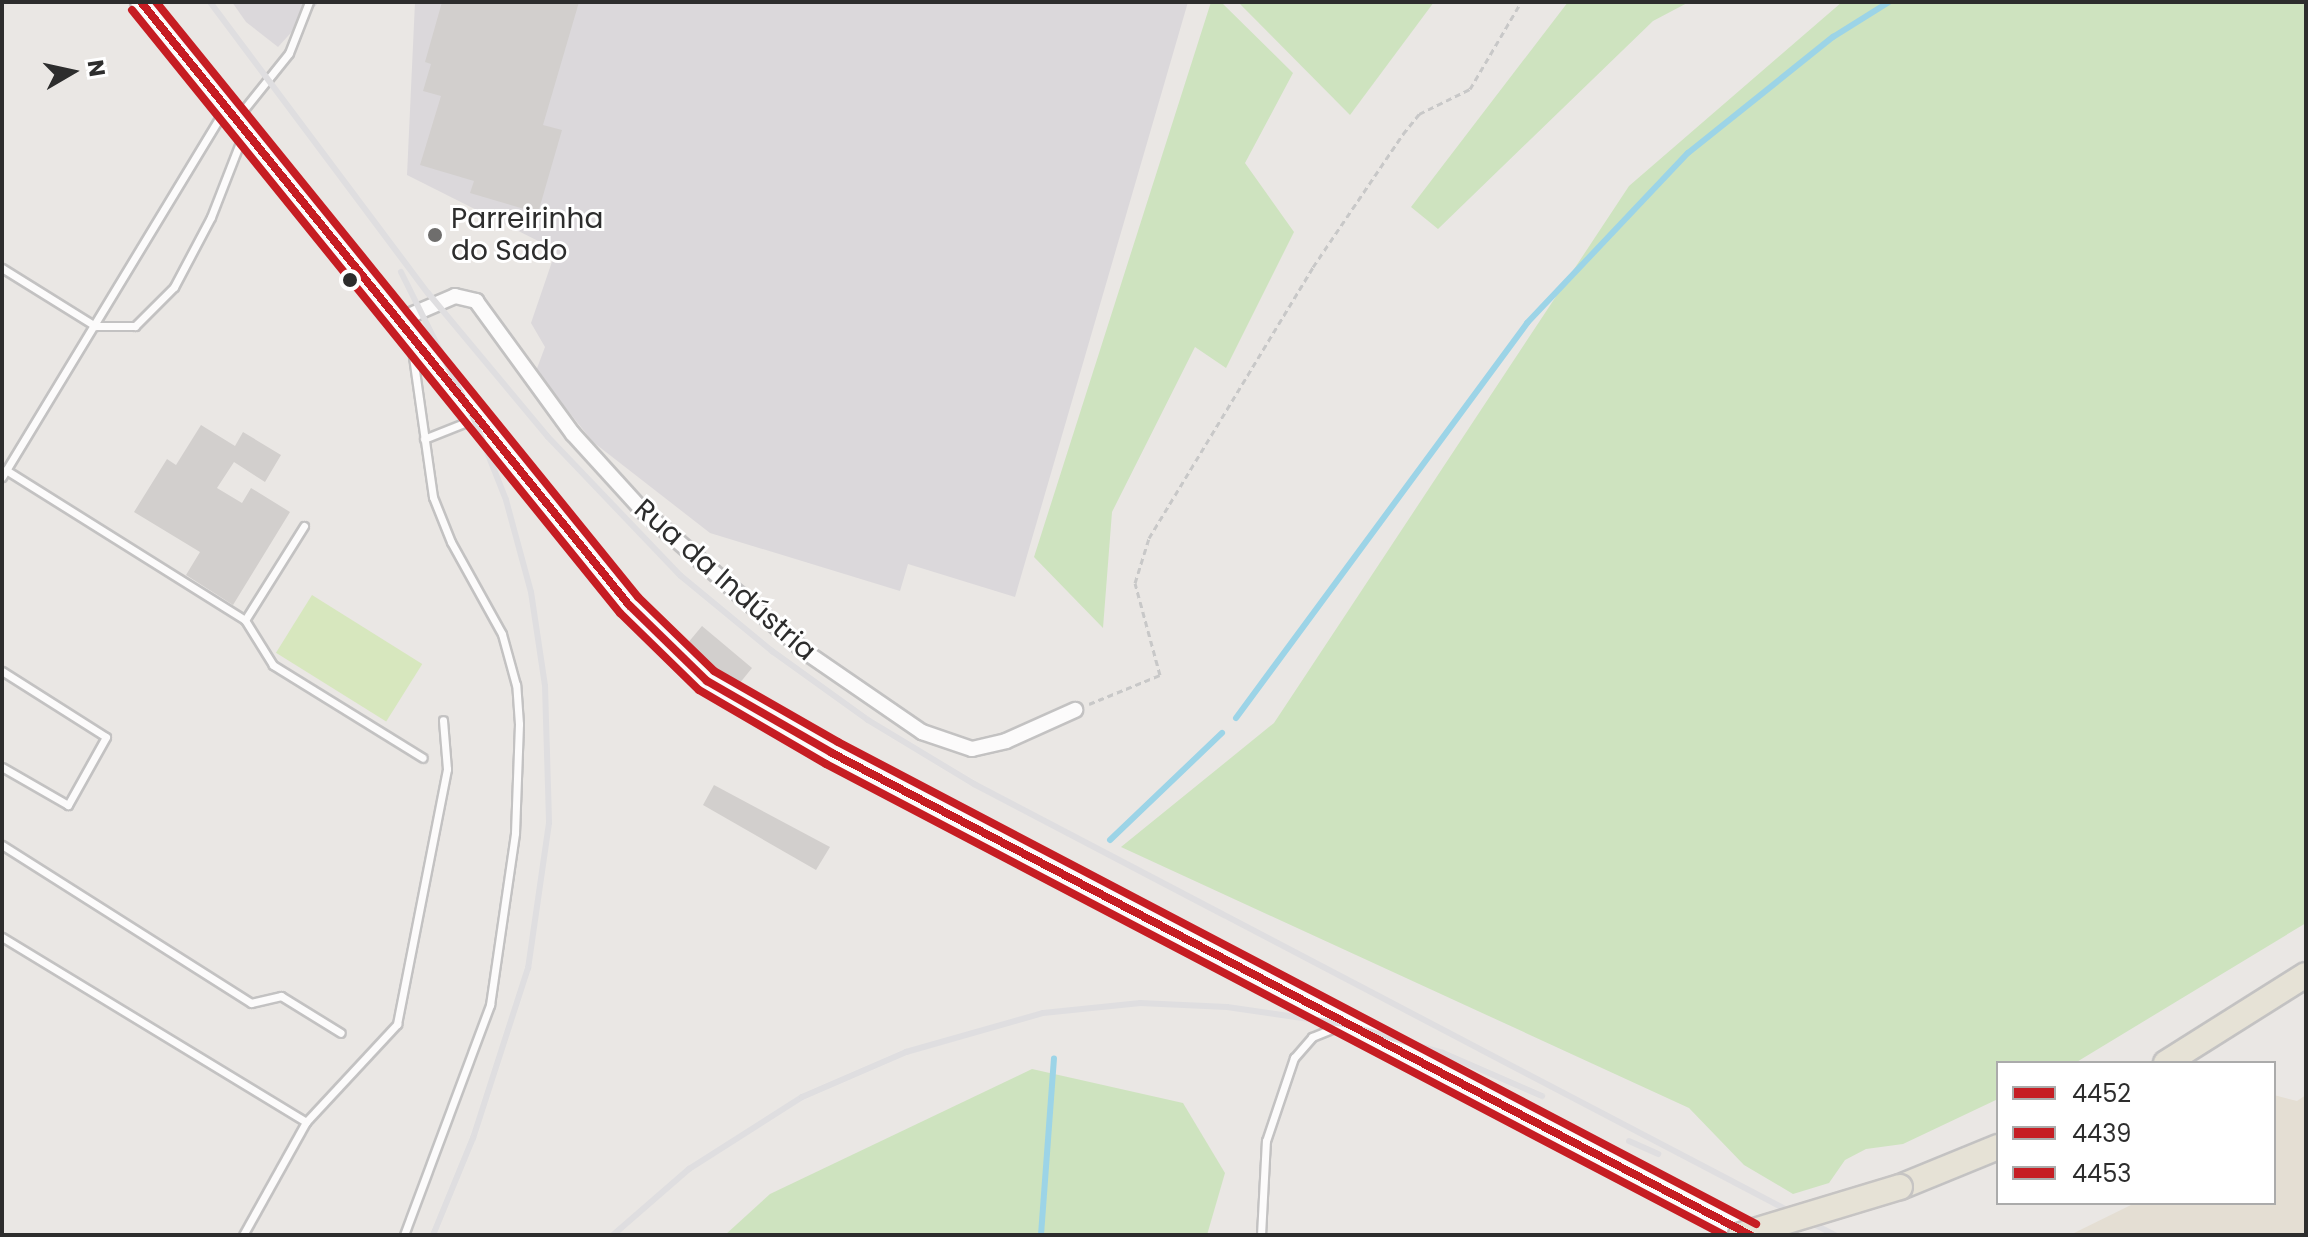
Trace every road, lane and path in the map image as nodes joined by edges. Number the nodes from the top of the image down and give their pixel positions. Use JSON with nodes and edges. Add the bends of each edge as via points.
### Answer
{"nodes":[{"id":1,"x":141,"y":2,"type":"edge"},
{"id":2,"x":309,"y":2,"type":"edge"},
{"id":3,"x":1521,"y":2,"type":"edge"},
{"id":4,"x":234,"y":123,"type":"junction"},
{"id":5,"x":2,"y":268,"type":"edge"},
{"id":6,"x":397,"y":321,"type":"junction"},
{"id":7,"x":95,"y":326,"type":"junction"},
{"id":8,"x":410,"y":338,"type":"junction"},
{"id":9,"x":474,"y":419,"type":"junction"},
{"id":10,"x":424,"y":439,"type":"junction"},
{"id":11,"x":4,"y":474,"type":"edge"},
{"id":12,"x":304,"y":526,"type":"dead end"},
{"id":13,"x":245,"y":620,"type":"junction"},
{"id":14,"x":2,"y":671,"type":"edge"},
{"id":15,"x":1075,"y":710,"type":"joint"},
{"id":16,"x":443,"y":720,"type":"dead end"},
{"id":17,"x":423,"y":758,"type":"dead end"},
{"id":18,"x":2,"y":767,"type":"edge"},
{"id":19,"x":2,"y":845,"type":"edge"},
{"id":20,"x":2,"y":937,"type":"edge"},
{"id":21,"x":2306,"y":975,"type":"edge"},
{"id":22,"x":1344,"y":1024,"type":"junction"},
{"id":23,"x":341,"y":1033,"type":"dead end"},
{"id":24,"x":2169,"y":1061,"type":"edge"},
{"id":25,"x":306,"y":1122,"type":"junction"},
{"id":26,"x":1996,"y":1148,"type":"edge"},
{"id":27,"x":243,"y":1235,"type":"edge"},
{"id":28,"x":404,"y":1235,"type":"edge"},
{"id":29,"x":1261,"y":1235,"type":"edge"},
{"id":30,"x":1741,"y":1235,"type":"edge"},
{"id":31,"x":1750,"y":1235,"type":"edge"}],
"edges":[{"from":1,"to":4,"type":"street"},
{"from":2,"to":4,"type":"lane","via":[[289,53]]},
{"from":3,"to":15,"type":"path","via":[[1470,89],[1419,114],[1403,134],[1313,267],[1149,538],[1135,583],[1160,675]]},
{"from":4,"to":6,"type":"street"},
{"from":4,"to":7,"type":"lane"},
{"from":4,"to":7,"type":"lane","via":[[211,217],[174,287],[135,326]]},
{"from":5,"to":7,"type":"lane"},
{"from":6,"to":8,"type":"street"},
{"from":6,"to":15,"type":"street","name":"Rua da Indústria","via":[[455,296],[476,301],[573,434],[653,521],[807,653],[922,732],[972,749],[1006,741]]},
{"from":7,"to":11,"type":"lane"},
{"from":8,"to":9,"type":"street"},
{"from":8,"to":10,"type":"lane"},
{"from":9,"to":10,"type":"lane"},
{"from":9,"to":22,"type":"street","via":[[629,605],[688,665],[726,694]]},
{"from":10,"to":28,"type":"lane","via":[[437,511],[507,650],[516,685],[519,739],[515,833],[490,1005]]},
{"from":11,"to":13,"type":"lane"},
{"from":12,"to":13,"type":"lane"},
{"from":13,"to":17,"type":"lane","via":[[273,665]]},
{"from":14,"to":18,"type":"lane","via":[[106,737],[68,805]]},
{"from":16,"to":25,"type":"lane","via":[[447,769],[397,1024]]},
{"from":19,"to":23,"type":"lane","via":[[251,1003],[281,996]]},
{"from":20,"to":25,"type":"lane"},
{"from":21,"to":24,"type":"main road"},
{"from":22,"to":29,"type":"lane","via":[[1312,1037],[1294,1058],[1266,1141]]},
{"from":22,"to":31,"type":"street"},
{"from":25,"to":27,"type":"lane"},
{"from":26,"to":30,"type":"main road","bridge":true,"via":[[1900,1187]]}]}
